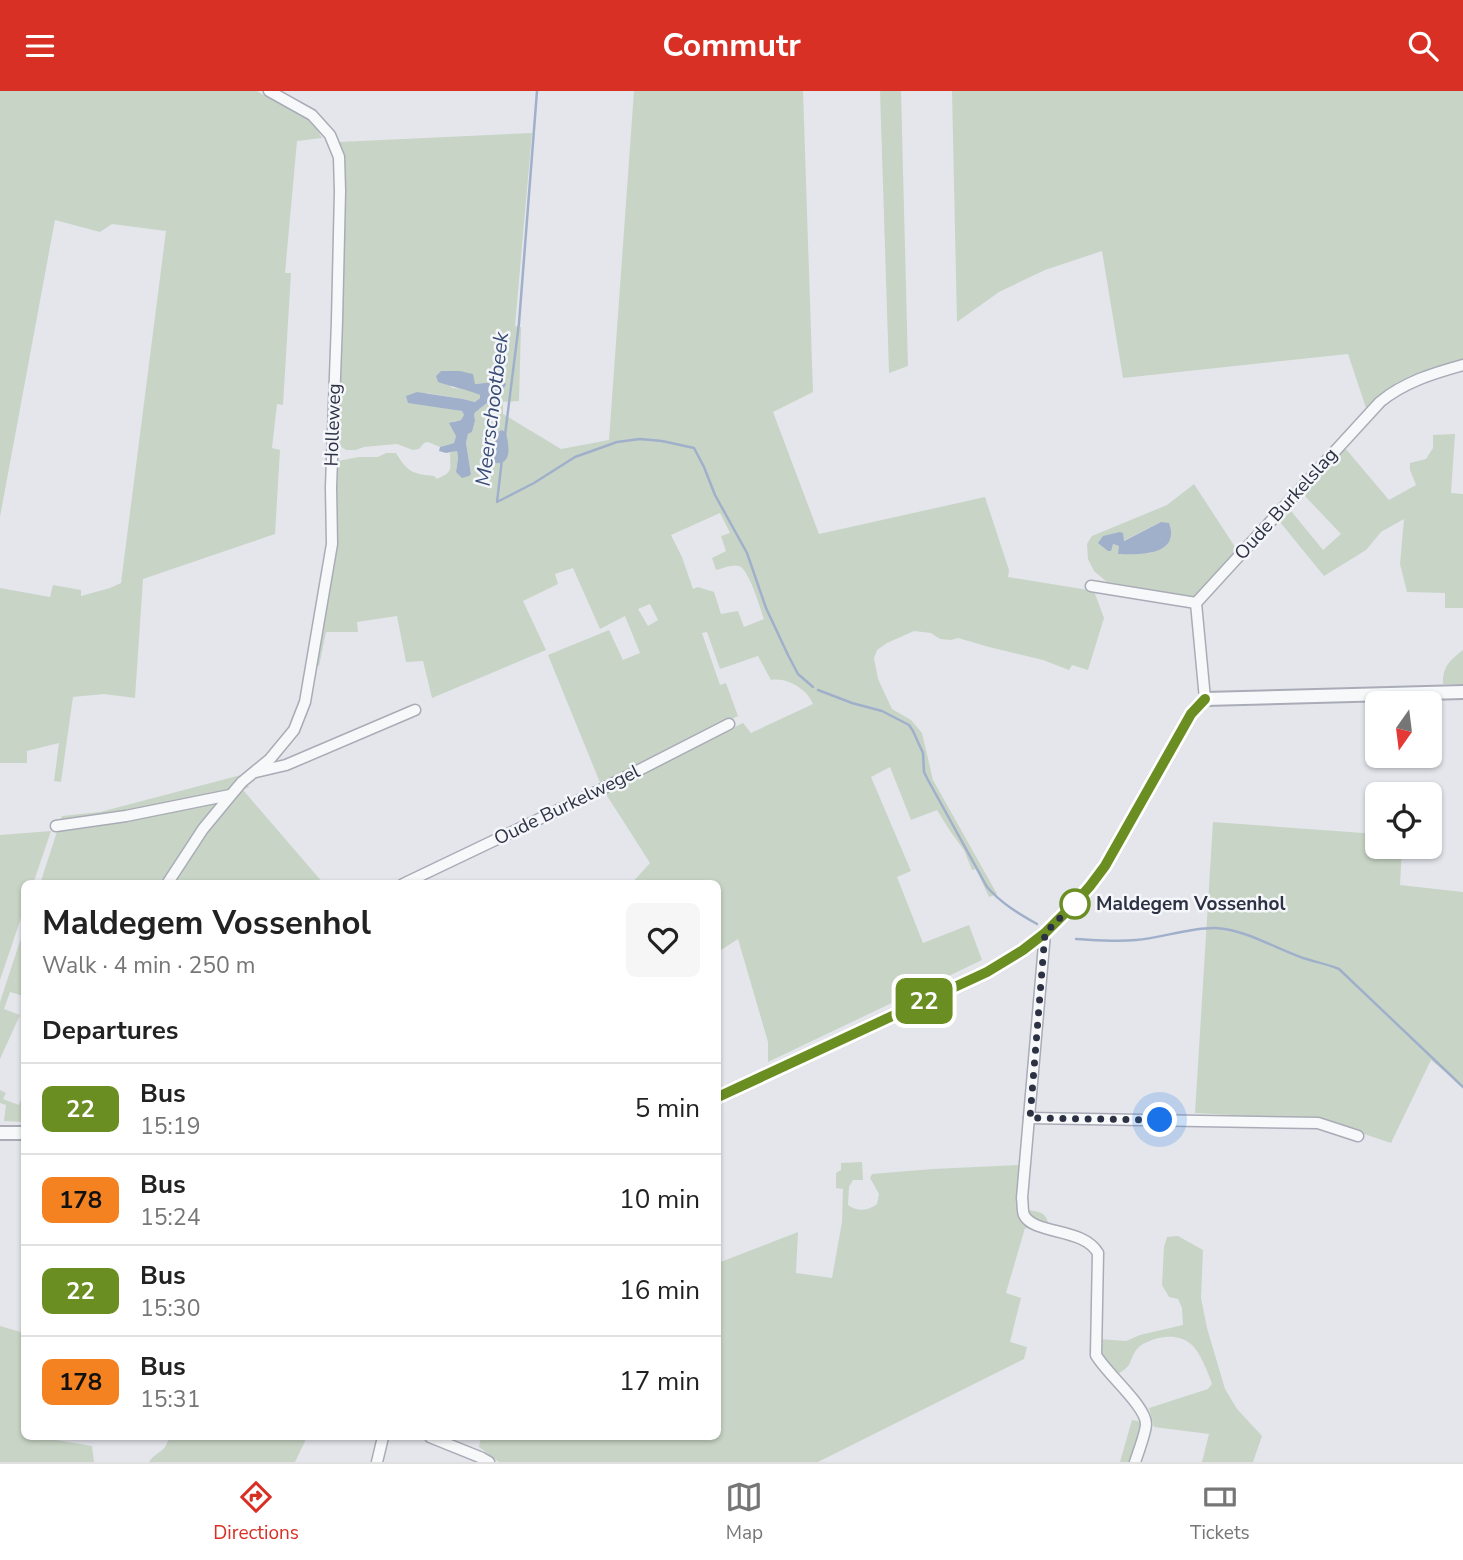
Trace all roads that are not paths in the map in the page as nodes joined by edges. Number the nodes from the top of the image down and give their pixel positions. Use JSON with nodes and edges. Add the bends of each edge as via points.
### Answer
{"nodes":[{"id":1,"x":269,"y":91,"type":"edge"},
{"id":2,"x":1463,"y":365,"type":"edge"},
{"id":3,"x":1091,"y":586,"type":"dead end"},
{"id":4,"x":1196,"y":603,"type":"junction"},
{"id":5,"x":1463,"y":692,"type":"edge"},
{"id":6,"x":1205,"y":699,"type":"junction"},
{"id":7,"x":415,"y":710,"type":"dead end"},
{"id":8,"x":729,"y":724,"type":"dead end"},
{"id":9,"x":253,"y":773,"type":"junction"},
{"id":10,"x":231,"y":795,"type":"junction"},
{"id":11,"x":56,"y":826,"type":"dead end"},
{"id":12,"x":170,"y":880,"type":"edge"},
{"id":13,"x":411,"y":880,"type":"edge"},
{"id":14,"x":1045,"y":933,"type":"junction"},
{"id":15,"x":721,"y":1096,"type":"edge"},
{"id":16,"x":1030,"y":1118,"type":"junction"},
{"id":17,"x":0,"y":1133,"type":"edge"},
{"id":18,"x":21,"y":1133,"type":"edge"},
{"id":19,"x":1358,"y":1136,"type":"dead end"},
{"id":20,"x":382,"y":1440,"type":"edge"},
{"id":21,"x":437,"y":1440,"type":"edge"},
{"id":22,"x":377,"y":1462,"type":"edge"},
{"id":23,"x":489,"y":1462,"type":"edge"},
{"id":24,"x":1135,"y":1462,"type":"edge"}],
"edges":[{"from":1,"to":9,"type":"street","name":"Holleweg","via":[[312,114],[330,135],[339,156],[338,308],[332,544],[305,702],[293,730]]},
{"from":2,"to":4,"type":"street","name":"Oude Burkelslag","via":[[1401,387],[1380,402]]},
{"from":3,"to":4,"type":"street"},
{"from":4,"to":6,"type":"street"},
{"from":5,"to":6,"type":"street"},
{"from":6,"to":14,"type":"street","via":[[1191,714],[1105,866]]},
{"from":7,"to":9,"type":"street","via":[[286,765]]},
{"from":8,"to":13,"type":"street","name":"Oude Burkelwegel"},
{"from":9,"to":10,"type":"street","name":"Holleweg"},
{"from":10,"to":11,"type":"street"},
{"from":10,"to":12,"type":"street","name":"Holleweg"},
{"from":14,"to":15,"type":"street","via":[[987,972]]},
{"from":14,"to":16,"type":"street"},
{"from":16,"to":19,"type":"street","via":[[1318,1123]]},
{"from":16,"to":24,"type":"street","via":[[1023,1213],[1034,1224],[1085,1240],[1098,1253],[1096,1355],[1143,1415],[1146,1424]]},
{"from":17,"to":18,"type":"street"},
{"from":20,"to":22,"type":"street"},
{"from":21,"to":23,"type":"street"}]}
